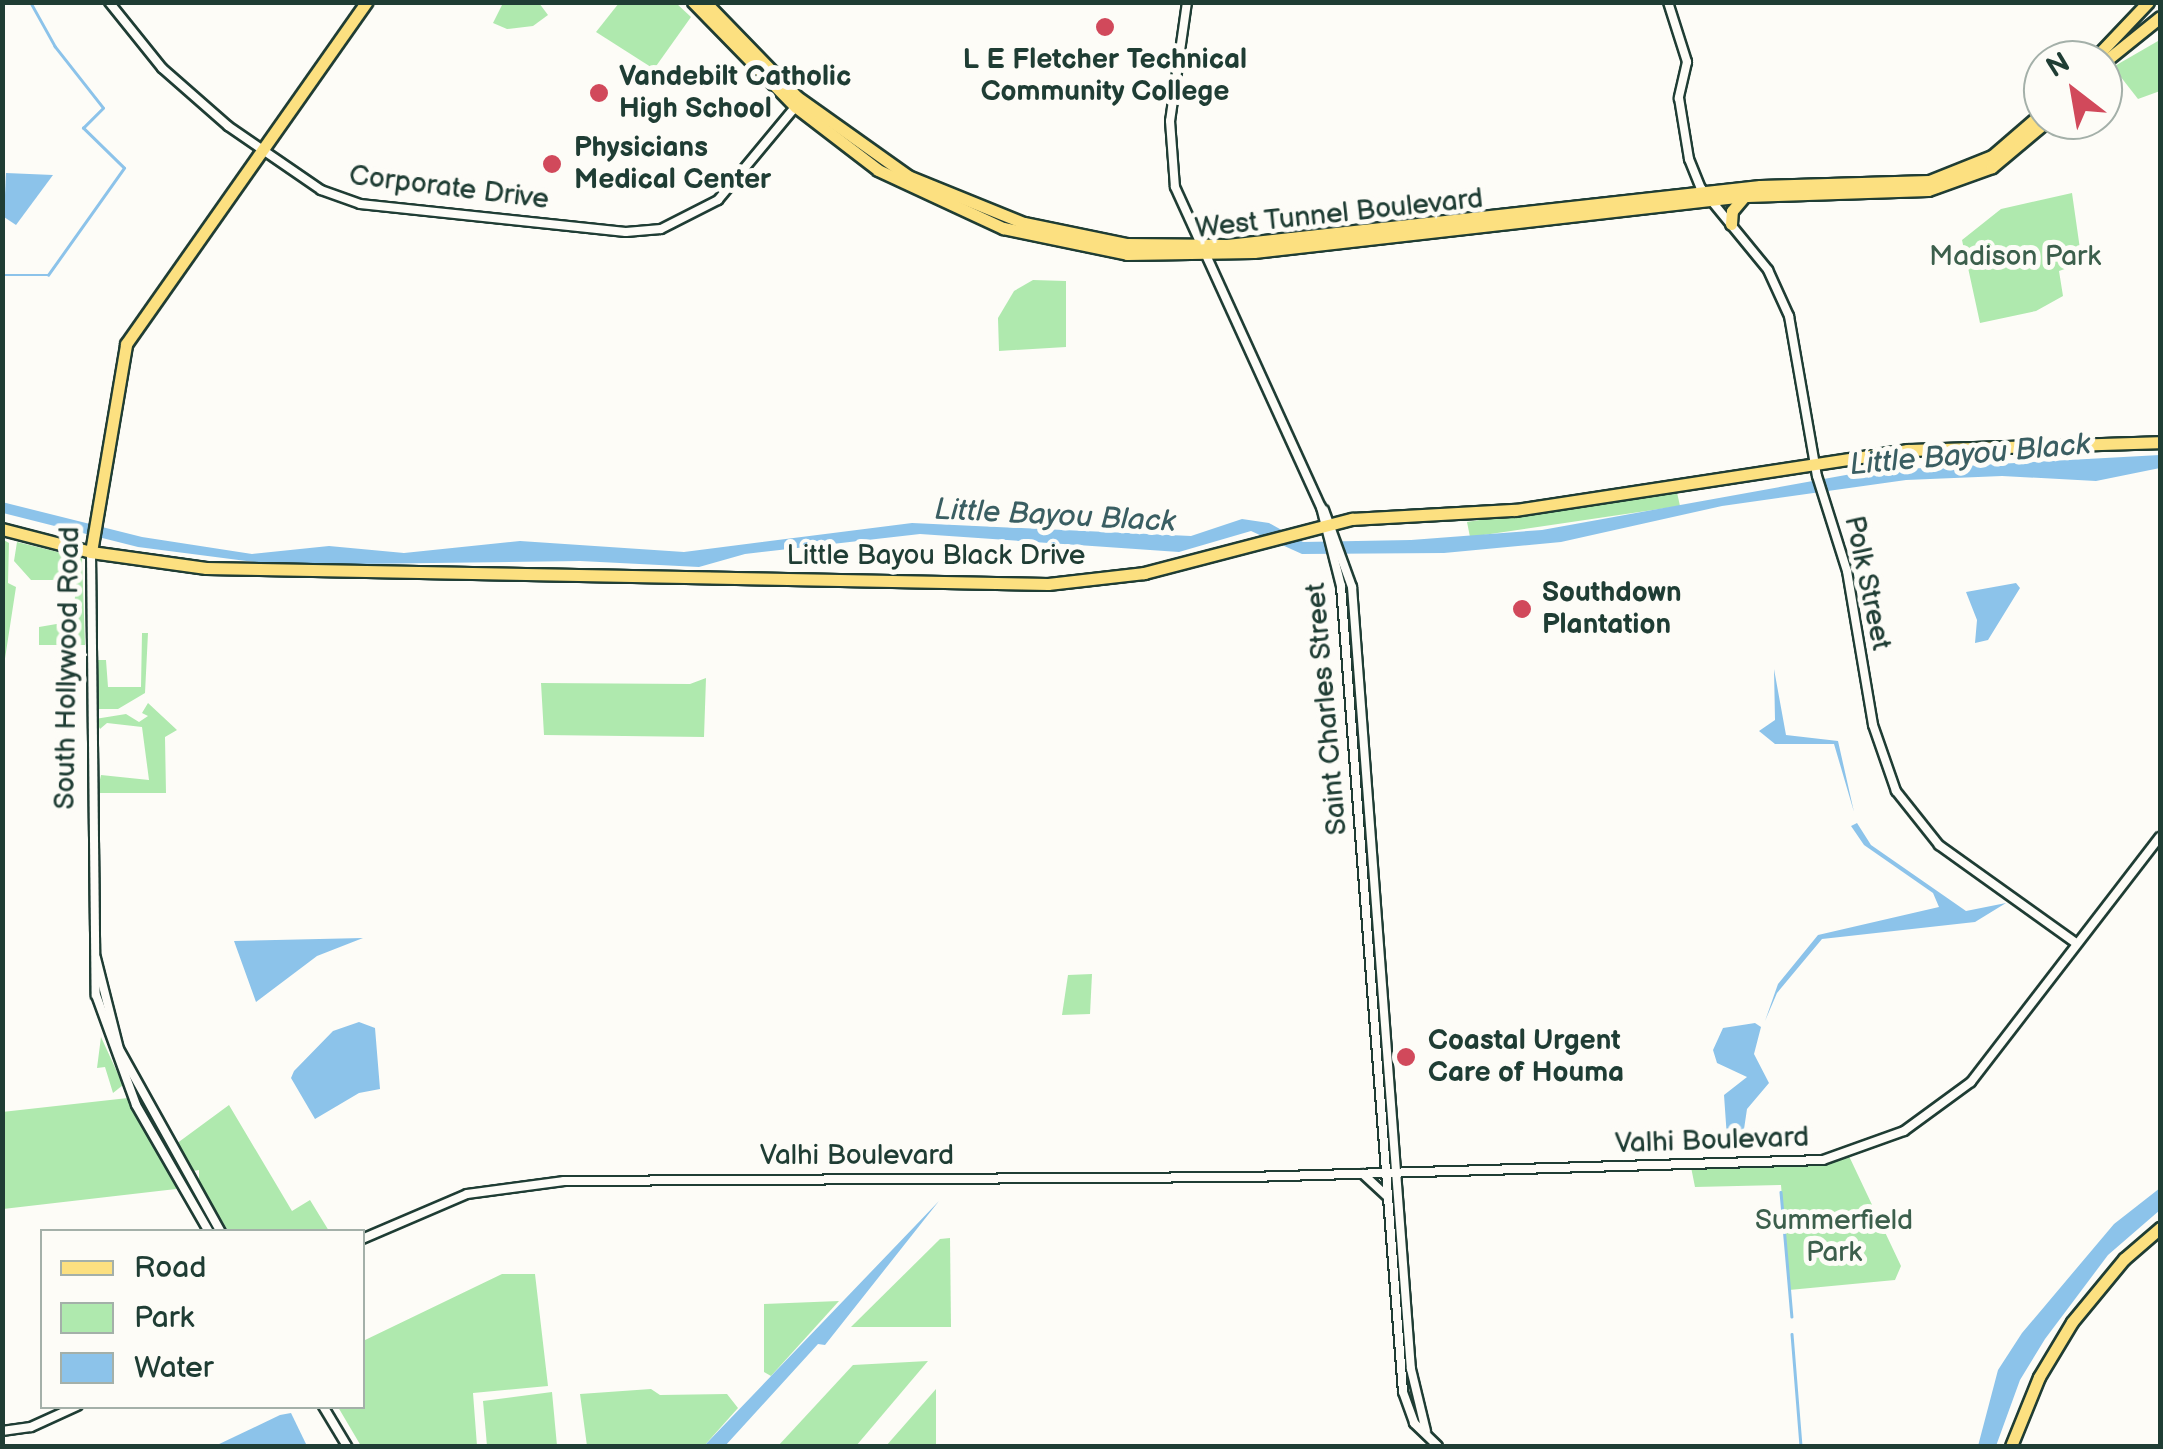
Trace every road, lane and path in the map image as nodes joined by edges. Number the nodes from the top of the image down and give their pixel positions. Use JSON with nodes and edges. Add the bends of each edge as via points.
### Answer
{"nodes":[{"id":1,"x":109,"y":2,"type":"edge"},
{"id":2,"x":366,"y":2,"type":"edge"},
{"id":3,"x":693,"y":2,"type":"edge"},
{"id":4,"x":705,"y":2,"type":"edge"},
{"id":5,"x":1187,"y":2,"type":"edge"},
{"id":6,"x":1668,"y":2,"type":"edge"},
{"id":7,"x":2148,"y":2,"type":"edge"},
{"id":8,"x":2160,"y":17,"type":"edge"},
{"id":9,"x":2112,"y":40,"type":"edge"},
{"id":10,"x":731,"y":42,"type":"junction"},
{"id":11,"x":2123,"y":47,"type":"edge"},
{"id":12,"x":748,"y":48,"type":"junction"},
{"id":13,"x":796,"y":102,"type":"junction"},
{"id":14,"x":2023,"y":129,"type":"edge"},
{"id":15,"x":2026,"y":140,"type":"edge"},
{"id":16,"x":260,"y":149,"type":"junction"},
{"id":17,"x":1707,"y":196,"type":"junction"},
{"id":18,"x":1747,"y":196,"type":"junction"},
{"id":19,"x":1731,"y":224,"type":"junction"},
{"id":20,"x":1199,"y":251,"type":"junction"},
{"id":21,"x":2160,"y":442,"type":"edge"},
{"id":22,"x":1816,"y":470,"type":"junction"},
{"id":23,"x":2,"y":528,"type":"edge"},
{"id":24,"x":1330,"y":529,"type":"junction"},
{"id":25,"x":91,"y":552,"type":"junction"},
{"id":26,"x":1338,"y":554,"type":"junction"},
{"id":27,"x":2160,"y":838,"type":"edge"},
{"id":28,"x":92,"y":934,"type":"junction"},
{"id":29,"x":2076,"y":944,"type":"junction"},
{"id":30,"x":1397,"y":1172,"type":"junction"},
{"id":31,"x":1387,"y":1173,"type":"junction"},
{"id":32,"x":1364,"y":1174,"type":"junction"},
{"id":33,"x":1388,"y":1197,"type":"junction"},
{"id":34,"x":2160,"y":1228,"type":"edge"},
{"id":35,"x":207,"y":1229,"type":"edge"},
{"id":36,"x":218,"y":1229,"type":"edge"},
{"id":37,"x":365,"y":1238,"type":"edge"},
{"id":38,"x":71,"y":1409,"type":"edge"},
{"id":39,"x":325,"y":1409,"type":"edge"},
{"id":40,"x":2,"y":1432,"type":"edge"},
{"id":41,"x":1429,"y":1438,"type":"junction"},
{"id":42,"x":347,"y":1446,"type":"edge"},
{"id":43,"x":1421,"y":1446,"type":"edge"},
{"id":44,"x":1438,"y":1446,"type":"edge"},
{"id":45,"x":2010,"y":1446,"type":"edge"}],
"edges":[{"from":1,"to":16,"type":"street","name":"Corporate Drive","via":[[162,68]]},
{"from":2,"to":16,"type":"main road","name":"South Hollywood Road"},
{"from":3,"to":10,"type":"main road","name":"West Tunnel Boulevard"},
{"from":4,"to":12,"type":"main road","name":"West Tunnel Boulevard"},
{"from":5,"to":20,"type":"street","via":[[1170,148]]},
{"from":6,"to":17,"type":"street","name":"Polk Street","via":[[1687,62],[1679,98],[1684,145]]},
{"from":7,"to":9,"type":"main road"},
{"from":8,"to":11,"type":"main road"},
{"from":10,"to":12,"type":"main road"},
{"from":10,"to":13,"type":"main road","name":"West Tunnel Boulevard"},
{"from":12,"to":13,"type":"main road","name":"West Tunnel Boulevard"},
{"from":13,"to":16,"type":"street","name":"Corporate Drive","via":[[718,200],[677,224],[638,232],[360,204],[321,190]]},
{"from":13,"to":20,"type":"main road","name":"West Tunnel Boulevard","via":[[884,162],[997,215],[1091,239]]},
{"from":14,"to":17,"type":"main road","name":"West Tunnel Boulevard","via":[[1992,156],[1928,180]]},
{"from":15,"to":18,"type":"main road","name":"West Tunnel Boulevard","via":[[2007,157],[1947,186]]},
{"from":16,"to":25,"type":"main road","name":"South Hollywood Road","via":[[126,344]]},
{"from":17,"to":18,"type":"main road","name":"West Tunnel Boulevard"},
{"from":17,"to":19,"type":"street","name":"Polk Street"},
{"from":17,"to":20,"type":"main road","name":"West Tunnel Boulevard"},
{"from":18,"to":19,"type":"main road","via":[[1734,206]]},
{"from":19,"to":22,"type":"street","name":"Polk Street","via":[[1768,270],[1790,316]]},
{"from":20,"to":24,"type":"street"},
{"from":21,"to":22,"type":"main road","name":"Little Bayou Black Drive","via":[[1949,447]]},
{"from":22,"to":24,"type":"main road","name":"Little Bayou Black Drive"},
{"from":22,"to":29,"type":"street","name":"Polk Street","via":[[1847,571],[1872,725],[1896,792],[1939,845]]},
{"from":23,"to":25,"type":"main road","name":"Little Bayou Black Drive"},
{"from":24,"to":25,"type":"main road","name":"Little Bayou Black Drive","via":[[1291,533],[1144,573],[1030,585],[206,568]]},
{"from":24,"to":26,"type":"street","name":"Saint Charles Street"},
{"from":25,"to":28,"type":"street","name":"South Hollywood Road"},
{"from":26,"to":30,"type":"street","name":"Saint Charles Street","via":[[1357,637]]},
{"from":26,"to":31,"type":"street","name":"Saint Charles Street"},
{"from":27,"to":29,"type":"street","name":"Valhi Boulevard"},
{"from":28,"to":35,"type":"street","name":"South Hollywood Road","via":[[96,995],[114,1058]]},
{"from":28,"to":36,"type":"street","name":"South Hollywood Road","via":[[119,1049]]},
{"from":29,"to":30,"type":"street","name":"Valhi Boulevard","via":[[1964,1089],[1904,1132],[1848,1154],[1796,1164]]},
{"from":30,"to":31,"type":"street","name":"Valhi Boulevard"},
{"from":30,"to":41,"type":"street","name":"Saint Charles Street","via":[[1414,1392]]},
{"from":31,"to":32,"type":"street","name":"Valhi Boulevard"},
{"from":31,"to":33,"type":"street","name":"Saint Charles Street"},
{"from":32,"to":33,"type":"street"},
{"from":32,"to":37,"type":"street","name":"Valhi Boulevard","via":[[564,1181],[466,1194]]},
{"from":33,"to":41,"type":"street","name":"Saint Charles Street","via":[[1403,1392],[1414,1423]]},
{"from":34,"to":45,"type":"main road","via":[[2072,1322],[2038,1376]]},
{"from":38,"to":40,"type":"street","via":[[31,1428]]},
{"from":39,"to":42,"type":"street"},
{"from":41,"to":43,"type":"street"},
{"from":41,"to":44,"type":"street","name":"Saint Charles Street"}]}
